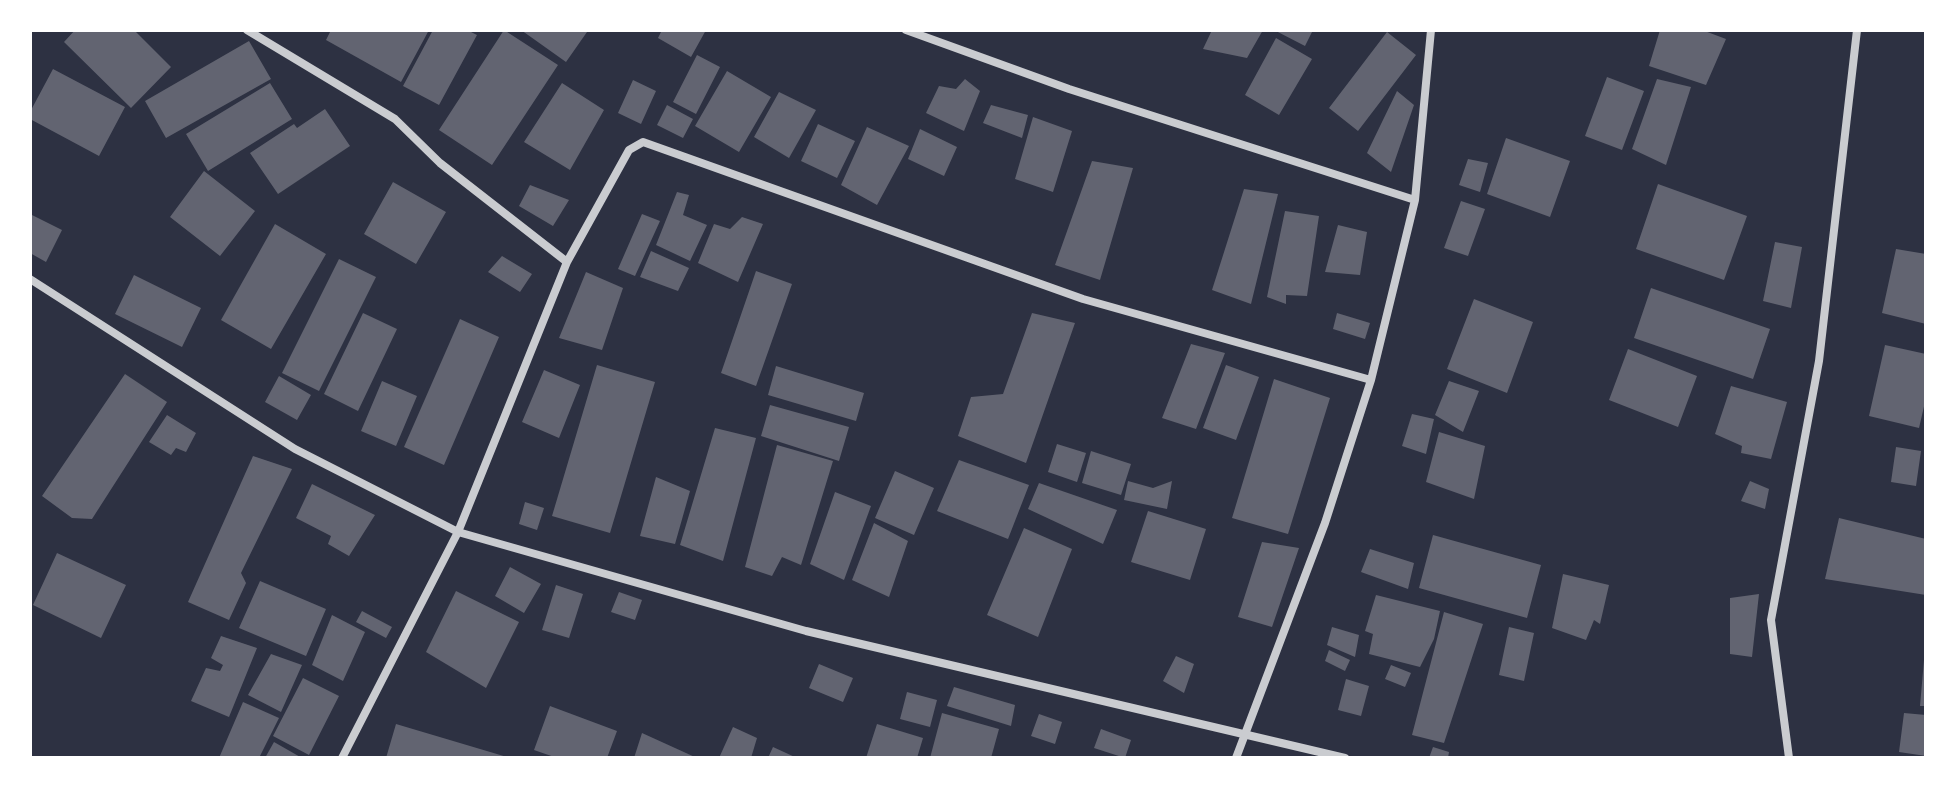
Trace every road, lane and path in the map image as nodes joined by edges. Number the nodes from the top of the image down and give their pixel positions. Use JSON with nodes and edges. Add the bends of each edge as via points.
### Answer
{"nodes":[{"id":1,"x":247,"y":30,"type":"edge"},
{"id":2,"x":906,"y":30,"type":"edge"},
{"id":3,"x":1431,"y":30,"type":"edge"},
{"id":4,"x":1857,"y":30,"type":"edge"},
{"id":5,"x":1415,"y":200,"type":"junction"},
{"id":6,"x":567,"y":262,"type":"junction"},
{"id":7,"x":30,"y":279,"type":"edge"},
{"id":8,"x":1371,"y":380,"type":"junction"},
{"id":9,"x":458,"y":532,"type":"junction"},
{"id":10,"x":1244,"y":732,"type":"junction"},
{"id":11,"x":342,"y":758,"type":"edge"},
{"id":12,"x":1236,"y":758,"type":"edge"},
{"id":13,"x":1345,"y":758,"type":"edge"},
{"id":14,"x":1789,"y":758,"type":"edge"}],
"edges":[{"from":1,"to":6,"type":"street","via":[[395,119],[440,163]]},
{"from":2,"to":5,"type":"street","via":[[1069,89]]},
{"from":3,"to":5,"type":"street"},
{"from":4,"to":14,"type":"street","via":[[1819,361],[1771,620]]},
{"from":5,"to":8,"type":"street"},
{"from":6,"to":8,"type":"street","via":[[629,150],[643,142],[1083,299]]},
{"from":6,"to":9,"type":"street"},
{"from":7,"to":9,"type":"street","via":[[295,449]]},
{"from":8,"to":10,"type":"street","via":[[1325,523]]},
{"from":9,"to":10,"type":"street","via":[[806,631]]},
{"from":9,"to":11,"type":"street"},
{"from":10,"to":12,"type":"street"},
{"from":10,"to":13,"type":"street"}]}
